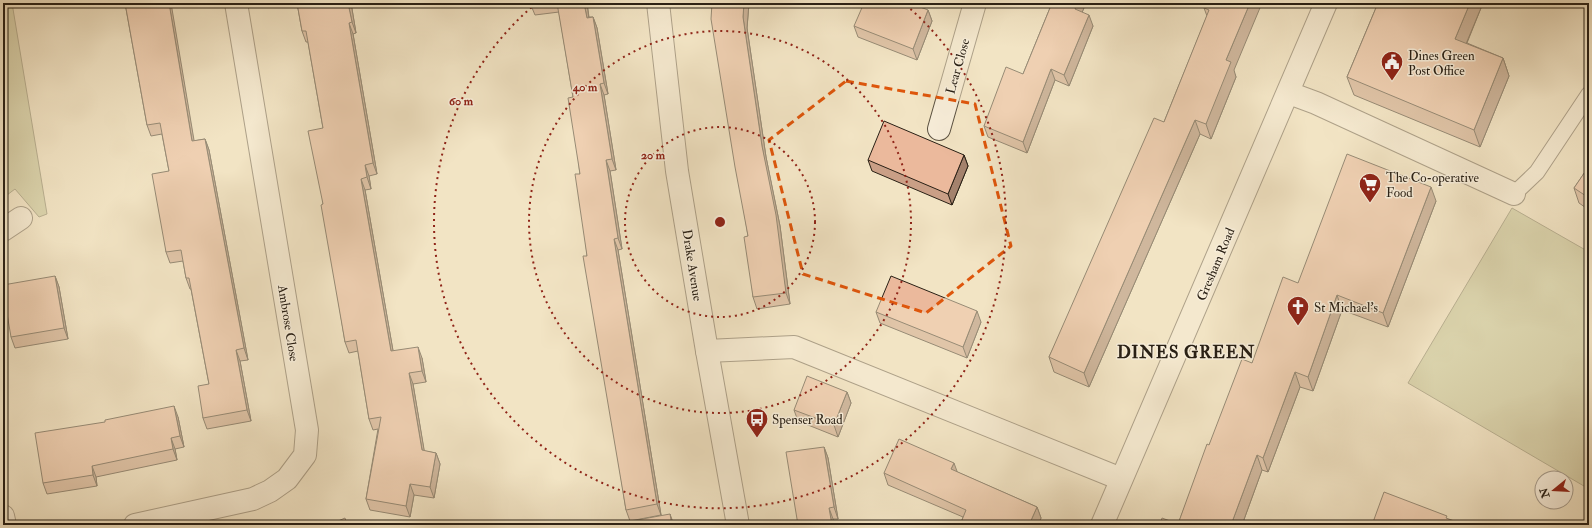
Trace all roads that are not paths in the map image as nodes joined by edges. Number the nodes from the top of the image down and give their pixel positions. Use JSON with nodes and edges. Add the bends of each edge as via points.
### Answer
{"nodes":[{"id":1,"x":236,"y":3,"type":"edge"},
{"id":2,"x":658,"y":3,"type":"edge"},
{"id":3,"x":975,"y":3,"type":"edge"},
{"id":4,"x":1326,"y":3,"type":"edge"},
{"id":5,"x":1289,"y":93,"type":"junction"},
{"id":6,"x":1589,"y":94,"type":"edge"},
{"id":7,"x":939,"y":129,"type":"dead end"},
{"id":8,"x":1514,"y":194,"type":"joint"},
{"id":9,"x":21,"y":218,"type":"dead end"},
{"id":10,"x":3,"y":230,"type":"edge"},
{"id":11,"x":707,"y":351,"type":"junction"},
{"id":12,"x":1122,"y":479,"type":"junction"},
{"id":13,"x":3,"y":516,"type":"edge"},
{"id":14,"x":4,"y":525,"type":"edge"},
{"id":15,"x":135,"y":525,"type":"edge"},
{"id":16,"x":738,"y":525,"type":"edge"},
{"id":17,"x":1102,"y":525,"type":"edge"}],
"edges":[{"from":1,"to":15,"type":"street","name":"Ambrose Close","via":[[307,430],[305,455],[287,479],[253,499]]},
{"from":2,"to":11,"type":"street","name":"Drake Avenue","via":[[677,171]]},
{"from":3,"to":7,"type":"street","name":"Lear Close"},
{"from":4,"to":5,"type":"street","name":"Gresham Road"},
{"from":5,"to":8,"type":"street"},
{"from":5,"to":12,"type":"street","name":"Gresham Road"},
{"from":6,"to":8,"type":"lane","via":[[1538,172]]},
{"from":9,"to":10,"type":"street"},
{"from":11,"to":12,"type":"street","via":[[794,347]]},
{"from":11,"to":16,"type":"street","name":"Drake Avenue"},
{"from":12,"to":17,"type":"street","name":"Gresham Road"},
{"from":13,"to":14,"type":"street"}]}
